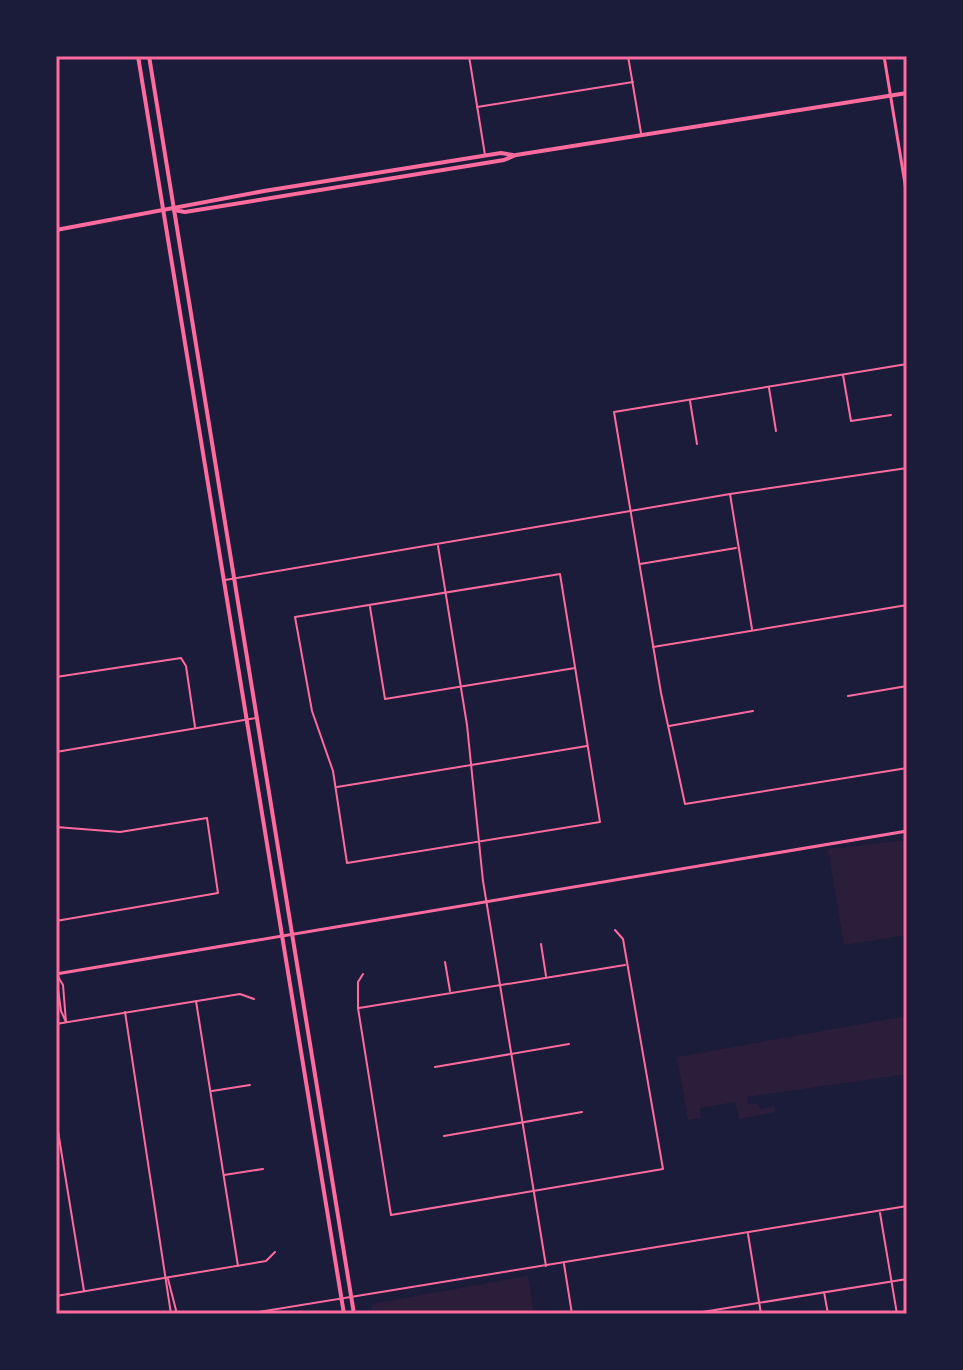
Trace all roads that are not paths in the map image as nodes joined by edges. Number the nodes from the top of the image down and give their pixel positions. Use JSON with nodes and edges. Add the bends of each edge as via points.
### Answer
{"nodes":[{"id":1,"x":138,"y":56,"type":"edge"},
{"id":2,"x":149,"y":56,"type":"edge"},
{"id":3,"x":469,"y":56,"type":"edge"},
{"id":4,"x":628,"y":56,"type":"edge"},
{"id":5,"x":884,"y":56,"type":"edge"},
{"id":6,"x":633,"y":82,"type":"junction"},
{"id":7,"x":907,"y":93,"type":"edge"},
{"id":8,"x":891,"y":96,"type":"junction"},
{"id":9,"x":477,"y":107,"type":"junction"},
{"id":10,"x":641,"y":134,"type":"junction"},
{"id":11,"x":516,"y":155,"type":"junction"},
{"id":12,"x":485,"y":156,"type":"junction"},
{"id":13,"x":907,"y":196,"type":"edge"},
{"id":14,"x":174,"y":210,"type":"junction"},
{"id":15,"x":164,"y":211,"type":"junction"},
{"id":16,"x":56,"y":230,"type":"edge"},
{"id":17,"x":907,"y":364,"type":"edge"},
{"id":18,"x":843,"y":374,"type":"junction"},
{"id":19,"x":768,"y":387,"type":"junction"},
{"id":20,"x":690,"y":400,"type":"junction"},
{"id":21,"x":891,"y":415,"type":"dead end"},
{"id":22,"x":776,"y":431,"type":"dead end"},
{"id":23,"x":697,"y":444,"type":"dead end"},
{"id":24,"x":907,"y":468,"type":"edge"},
{"id":25,"x":730,"y":494,"type":"junction"},
{"id":26,"x":630,"y":511,"type":"junction"},
{"id":27,"x":438,"y":546,"type":"junction"},
{"id":28,"x":739,"y":548,"type":"junction"},
{"id":29,"x":639,"y":564,"type":"junction"},
{"id":30,"x":234,"y":579,"type":"junction"},
{"id":31,"x":224,"y":580,"type":"junction"},
{"id":32,"x":446,"y":593,"type":"junction"},
{"id":33,"x":370,"y":605,"type":"junction"},
{"id":34,"x":907,"y":605,"type":"edge"},
{"id":35,"x":752,"y":630,"type":"junction"},
{"id":36,"x":653,"y":647,"type":"junction"},
{"id":37,"x":575,"y":668,"type":"junction"},
{"id":38,"x":56,"y":677,"type":"edge"},
{"id":39,"x":907,"y":686,"type":"edge"},
{"id":40,"x":461,"y":687,"type":"junction"},
{"id":41,"x":848,"y":696,"type":"dead end"},
{"id":42,"x":753,"y":711,"type":"dead end"},
{"id":43,"x":257,"y":718,"type":"junction"},
{"id":44,"x":247,"y":719,"type":"junction"},
{"id":45,"x":668,"y":726,"type":"junction"},
{"id":46,"x":196,"y":728,"type":"junction"},
{"id":47,"x":588,"y":746,"type":"junction"},
{"id":48,"x":56,"y":752,"type":"edge"},
{"id":49,"x":472,"y":765,"type":"junction"},
{"id":50,"x":907,"y":768,"type":"edge"},
{"id":51,"x":336,"y":787,"type":"junction"},
{"id":52,"x":56,"y":827,"type":"edge"},
{"id":53,"x":907,"y":831,"type":"edge"},
{"id":54,"x":481,"y":841,"type":"junction"},
{"id":55,"x":486,"y":904,"type":"junction"},
{"id":56,"x":56,"y":921,"type":"edge"},
{"id":57,"x":615,"y":930,"type":"dead end"},
{"id":58,"x":291,"y":936,"type":"junction"},
{"id":59,"x":283,"y":937,"type":"junction"},
{"id":60,"x":541,"y":944,"type":"dead end"},
{"id":61,"x":445,"y":962,"type":"dead end"},
{"id":62,"x":627,"y":964,"type":"junction"},
{"id":63,"x":56,"y":974,"type":"edge"},
{"id":64,"x":363,"y":974,"type":"dead end"},
{"id":65,"x":547,"y":977,"type":"junction"},
{"id":66,"x":498,"y":985,"type":"junction"},
{"id":67,"x":450,"y":992,"type":"junction"},
{"id":68,"x":254,"y":999,"type":"dead end"},
{"id":69,"x":196,"y":1001,"type":"junction"},
{"id":70,"x":358,"y":1008,"type":"junction"},
{"id":71,"x":125,"y":1012,"type":"junction"},
{"id":72,"x":66,"y":1022,"type":"junction"},
{"id":73,"x":56,"y":1024,"type":"edge"},
{"id":74,"x":569,"y":1044,"type":"dead end"},
{"id":75,"x":511,"y":1054,"type":"junction"},
{"id":76,"x":435,"y":1067,"type":"dead end"},
{"id":77,"x":250,"y":1085,"type":"dead end"},
{"id":78,"x":210,"y":1091,"type":"junction"},
{"id":79,"x":582,"y":1112,"type":"dead end"},
{"id":80,"x":56,"y":1119,"type":"edge"},
{"id":81,"x":523,"y":1123,"type":"junction"},
{"id":82,"x":444,"y":1136,"type":"dead end"},
{"id":83,"x":58,"y":1148,"type":"edge"},
{"id":84,"x":263,"y":1169,"type":"dead end"},
{"id":85,"x":224,"y":1175,"type":"junction"},
{"id":86,"x":535,"y":1191,"type":"junction"},
{"id":87,"x":907,"y":1206,"type":"edge"},
{"id":88,"x":880,"y":1210,"type":"junction"},
{"id":89,"x":748,"y":1232,"type":"junction"},
{"id":90,"x":275,"y":1252,"type":"dead end"},
{"id":91,"x":564,"y":1263,"type":"junction"},
{"id":92,"x":238,"y":1266,"type":"junction"},
{"id":93,"x":546,"y":1266,"type":"junction"},
{"id":94,"x":167,"y":1278,"type":"junction"},
{"id":95,"x":907,"y":1279,"type":"edge"},
{"id":96,"x":892,"y":1281,"type":"junction"},
{"id":97,"x":84,"y":1291,"type":"junction"},
{"id":98,"x":824,"y":1292,"type":"junction"},
{"id":99,"x":56,"y":1296,"type":"edge"},
{"id":100,"x":352,"y":1297,"type":"junction"},
{"id":101,"x":342,"y":1298,"type":"junction"},
{"id":102,"x":759,"y":1303,"type":"junction"},
{"id":103,"x":171,"y":1314,"type":"edge"},
{"id":104,"x":177,"y":1314,"type":"edge"},
{"id":105,"x":247,"y":1314,"type":"edge"},
{"id":106,"x":344,"y":1314,"type":"edge"},
{"id":107,"x":354,"y":1314,"type":"edge"},
{"id":108,"x":572,"y":1314,"type":"edge"},
{"id":109,"x":692,"y":1314,"type":"edge"},
{"id":110,"x":761,"y":1314,"type":"edge"},
{"id":111,"x":828,"y":1314,"type":"edge"},
{"id":112,"x":897,"y":1314,"type":"edge"}],
"edges":[{"from":1,"to":15,"type":"main road"},
{"from":2,"to":14,"type":"main road"},
{"from":3,"to":9,"type":"street"},
{"from":4,"to":6,"type":"street"},
{"from":5,"to":8,"type":"street"},
{"from":6,"to":9,"type":"street"},
{"from":6,"to":10,"type":"street"},
{"from":7,"to":8,"type":"main road"},
{"from":8,"to":10,"type":"main road"},
{"from":8,"to":13,"type":"street"},
{"from":9,"to":12,"type":"street"},
{"from":10,"to":11,"type":"main road"},
{"from":11,"to":12,"type":"main road"},
{"from":11,"to":14,"type":"main road"},
{"from":12,"to":14,"type":"main road"},
{"from":14,"to":15,"type":"main road"},
{"from":14,"to":30,"type":"main road"},
{"from":15,"to":16,"type":"main road"},
{"from":15,"to":31,"type":"main road"},
{"from":17,"to":18,"type":"street"},
{"from":18,"to":19,"type":"street"},
{"from":18,"to":21,"type":"street","via":[[851,421]]},
{"from":19,"to":20,"type":"street"},
{"from":19,"to":22,"type":"street"},
{"from":20,"to":23,"type":"street"},
{"from":20,"to":26,"type":"street","via":[[614,412]]},
{"from":24,"to":25,"type":"street"},
{"from":25,"to":26,"type":"street"},
{"from":25,"to":28,"type":"street"},
{"from":26,"to":27,"type":"street"},
{"from":26,"to":29,"type":"street"},
{"from":27,"to":30,"type":"street"},
{"from":27,"to":32,"type":"street"},
{"from":28,"to":29,"type":"street"},
{"from":28,"to":35,"type":"street"},
{"from":29,"to":36,"type":"street"},
{"from":30,"to":31,"type":"street"},
{"from":30,"to":43,"type":"main road"},
{"from":31,"to":44,"type":"main road"},
{"from":32,"to":33,"type":"street"},
{"from":32,"to":37,"type":"street","via":[[560,574]]},
{"from":32,"to":40,"type":"street"},
{"from":33,"to":40,"type":"street","via":[[385,699]]},
{"from":33,"to":51,"type":"street","via":[[295,617],[312,711]]},
{"from":34,"to":35,"type":"street"},
{"from":35,"to":36,"type":"street"},
{"from":36,"to":45,"type":"street"},
{"from":37,"to":40,"type":"street"},
{"from":37,"to":47,"type":"street"},
{"from":38,"to":46,"type":"street","via":[[181,658]]},
{"from":39,"to":41,"type":"street"},
{"from":40,"to":49,"type":"street"},
{"from":42,"to":45,"type":"street"},
{"from":43,"to":44,"type":"street"},
{"from":43,"to":58,"type":"main road"},
{"from":44,"to":46,"type":"street"},
{"from":44,"to":59,"type":"main road"},
{"from":45,"to":50,"type":"street","via":[[685,804]]},
{"from":46,"to":48,"type":"street"},
{"from":47,"to":49,"type":"street"},
{"from":47,"to":54,"type":"street","via":[[600,822]]},
{"from":49,"to":51,"type":"street"},
{"from":49,"to":54,"type":"street"},
{"from":51,"to":54,"type":"street","via":[[347,863]]},
{"from":52,"to":56,"type":"street","via":[[120,832],[207,818],[218,893]]},
{"from":53,"to":55,"type":"street"},
{"from":54,"to":55,"type":"street"},
{"from":55,"to":58,"type":"street"},
{"from":55,"to":66,"type":"street"},
{"from":57,"to":62,"type":"street","via":[[623,939]]},
{"from":58,"to":59,"type":"street"},
{"from":58,"to":100,"type":"main road"},
{"from":59,"to":63,"type":"street"},
{"from":59,"to":101,"type":"main road"},
{"from":60,"to":65,"type":"street"},
{"from":61,"to":67,"type":"street"},
{"from":62,"to":65,"type":"street"},
{"from":62,"to":86,"type":"street","via":[[663,1169]]},
{"from":63,"to":72,"type":"street"},
{"from":63,"to":72,"type":"street","via":[[63,985]]},
{"from":64,"to":70,"type":"street"},
{"from":65,"to":66,"type":"street"},
{"from":66,"to":67,"type":"street"},
{"from":66,"to":75,"type":"street"},
{"from":67,"to":70,"type":"street"},
{"from":68,"to":69,"type":"street","via":[[240,994]]},
{"from":69,"to":71,"type":"street"},
{"from":69,"to":78,"type":"street"},
{"from":70,"to":86,"type":"street","via":[[391,1215]]},
{"from":71,"to":72,"type":"street"},
{"from":71,"to":94,"type":"street"},
{"from":72,"to":73,"type":"street"},
{"from":74,"to":75,"type":"street"},
{"from":75,"to":76,"type":"street"},
{"from":75,"to":81,"type":"street"},
{"from":77,"to":78,"type":"street"},
{"from":78,"to":85,"type":"street"},
{"from":79,"to":81,"type":"street"},
{"from":80,"to":83,"type":"street"},
{"from":81,"to":82,"type":"street"},
{"from":81,"to":86,"type":"street"},
{"from":83,"to":97,"type":"street"},
{"from":84,"to":85,"type":"street"},
{"from":85,"to":92,"type":"street"},
{"from":86,"to":93,"type":"street"},
{"from":87,"to":88,"type":"street"},
{"from":88,"to":89,"type":"street"},
{"from":88,"to":96,"type":"street"},
{"from":89,"to":91,"type":"street"},
{"from":89,"to":102,"type":"street"},
{"from":90,"to":92,"type":"street","via":[[266,1261]]},
{"from":91,"to":93,"type":"street"},
{"from":91,"to":108,"type":"street"},
{"from":92,"to":94,"type":"street"},
{"from":93,"to":100,"type":"street"},
{"from":94,"to":97,"type":"street"},
{"from":94,"to":103,"type":"street"},
{"from":94,"to":104,"type":"street"},
{"from":95,"to":96,"type":"street"},
{"from":96,"to":98,"type":"street"},
{"from":96,"to":112,"type":"street"},
{"from":97,"to":99,"type":"street"},
{"from":98,"to":102,"type":"street"},
{"from":98,"to":111,"type":"street"},
{"from":100,"to":101,"type":"street"},
{"from":100,"to":107,"type":"main road"},
{"from":101,"to":105,"type":"street"},
{"from":101,"to":106,"type":"main road"},
{"from":102,"to":109,"type":"street"},
{"from":102,"to":110,"type":"street"}]}
